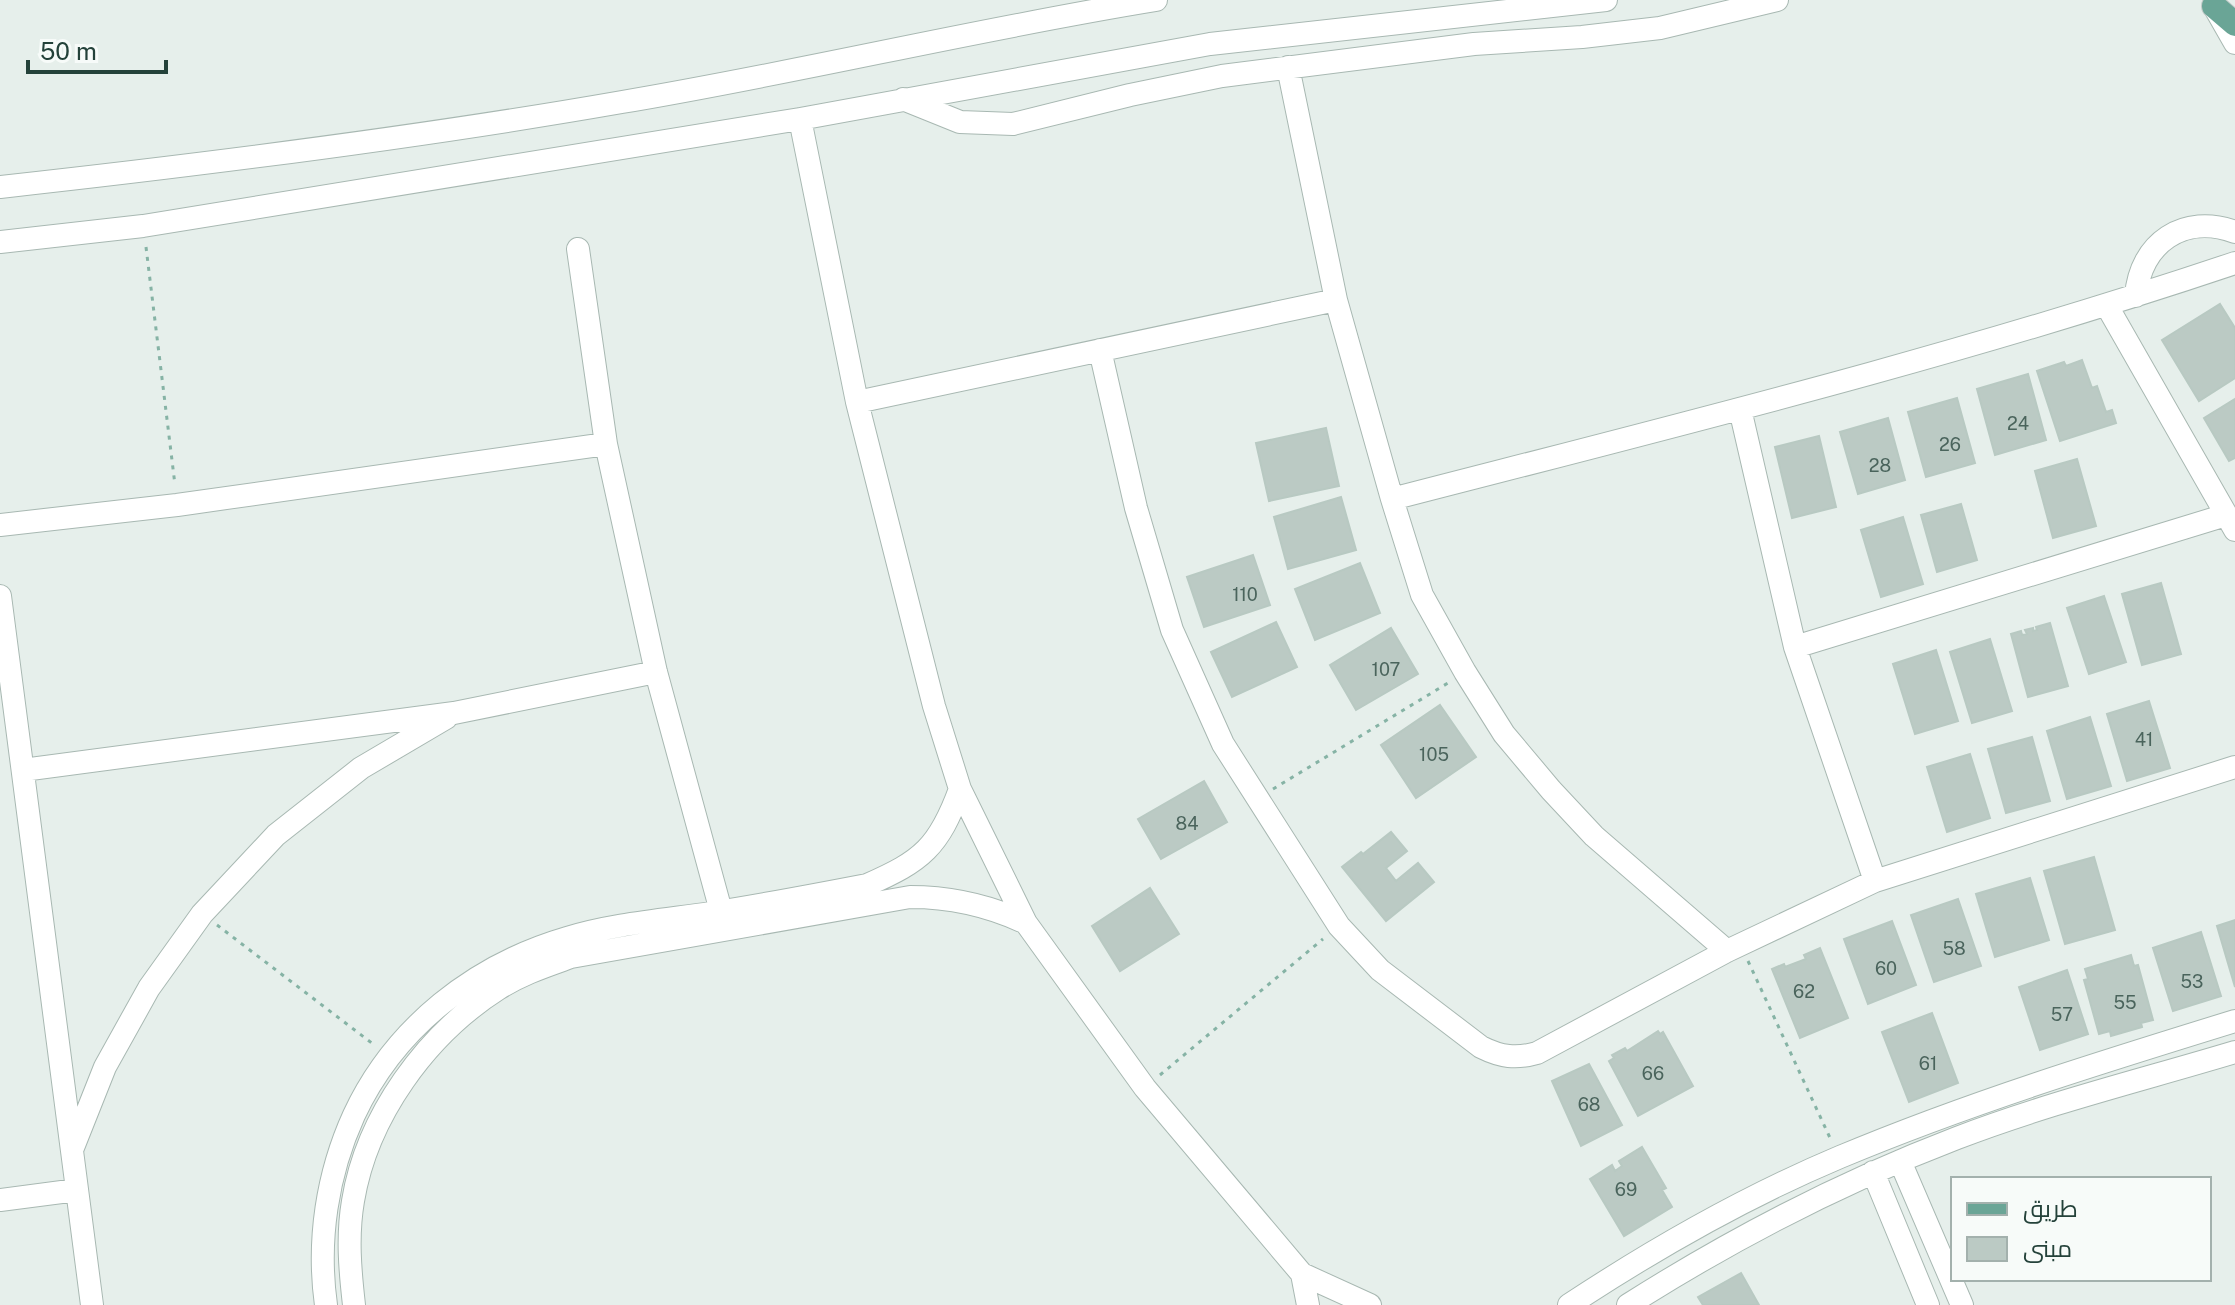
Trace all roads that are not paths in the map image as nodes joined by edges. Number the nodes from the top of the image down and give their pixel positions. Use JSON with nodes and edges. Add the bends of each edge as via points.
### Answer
{"nodes":[{"id":1,"x":1156,"y":0,"type":"edge"},
{"id":2,"x":1606,"y":0,"type":"edge"},
{"id":3,"x":1777,"y":0,"type":"edge"},
{"id":4,"x":2212,"y":3,"type":"edge"},
{"id":5,"x":2235,"y":24,"type":"edge"},
{"id":6,"x":2235,"y":43,"type":"edge"},
{"id":7,"x":1288,"y":67,"type":"junction"},
{"id":8,"x":902,"y":99,"type":"junction"},
{"id":9,"x":800,"y":119,"type":"junction"},
{"id":10,"x":0,"y":187,"type":"edge"},
{"id":11,"x":2235,"y":232,"type":"edge"},
{"id":12,"x":0,"y":242,"type":"edge"},
{"id":13,"x":578,"y":249,"type":"dead end"},
{"id":14,"x":2235,"y":263,"type":"edge"},
{"id":15,"x":2136,"y":296,"type":"junction"},
{"id":16,"x":1336,"y":300,"type":"junction"},
{"id":17,"x":2107,"y":306,"type":"junction"},
{"id":18,"x":1100,"y":350,"type":"junction"},
{"id":19,"x":857,"y":402,"type":"junction"},
{"id":20,"x":1740,"y":409,"type":"junction"},
{"id":21,"x":606,"y":444,"type":"junction"},
{"id":22,"x":1392,"y":499,"type":"junction"},
{"id":23,"x":2230,"y":523,"type":"edge"},
{"id":24,"x":0,"y":525,"type":"edge"},
{"id":25,"x":0,"y":596,"type":"edge"},
{"id":26,"x":1795,"y":647,"type":"junction"},
{"id":27,"x":656,"y":672,"type":"junction"},
{"id":28,"x":454,"y":713,"type":"junction"},
{"id":29,"x":2235,"y":767,"type":"edge"},
{"id":30,"x":23,"y":770,"type":"junction"},
{"id":31,"x":960,"y":789,"type":"junction"},
{"id":32,"x":1875,"y":881,"type":"junction"},
{"id":33,"x":868,"y":894,"type":"junction"},
{"id":34,"x":721,"y":911,"type":"junction"},
{"id":35,"x":1026,"y":923,"type":"junction"},
{"id":36,"x":1733,"y":948,"type":"junction"},
{"id":37,"x":2235,"y":1021,"type":"edge"},
{"id":38,"x":2235,"y":1052,"type":"edge"},
{"id":39,"x":71,"y":1150,"type":"junction"},
{"id":40,"x":1900,"y":1161,"type":"junction"},
{"id":41,"x":1873,"y":1172,"type":"junction"},
{"id":42,"x":77,"y":1190,"type":"junction"},
{"id":43,"x":0,"y":1200,"type":"edge"},
{"id":44,"x":1657,"y":1249,"type":"junction"},
{"id":45,"x":1302,"y":1274,"type":"junction"},
{"id":46,"x":1673,"y":1277,"type":"junction"},
{"id":47,"x":1951,"y":1279,"type":"edge"},
{"id":48,"x":1952,"y":1281,"type":"edge"},
{"id":49,"x":92,"y":1305,"type":"edge"},
{"id":50,"x":326,"y":1305,"type":"edge"},
{"id":51,"x":354,"y":1305,"type":"edge"},
{"id":52,"x":1308,"y":1305,"type":"edge"},
{"id":53,"x":1370,"y":1305,"type":"edge"},
{"id":54,"x":1569,"y":1305,"type":"edge"},
{"id":55,"x":1628,"y":1305,"type":"edge"},
{"id":56,"x":1928,"y":1305,"type":"edge"},
{"id":57,"x":1962,"y":1305,"type":"edge"}],
"edges":[{"from":1,"to":10,"type":"street","via":[[624,102],[357,145]]},
{"from":2,"to":8,"type":"street","via":[[1210,44]]},
{"from":3,"to":7,"type":"street","via":[[1660,28]]},
{"from":4,"to":5,"type":"main road"},
{"from":4,"to":6,"type":"street"},
{"from":7,"to":8,"type":"street","via":[[1155,89],[1013,124],[960,122]]},
{"from":7,"to":16,"type":"street"},
{"from":8,"to":9,"type":"street"},
{"from":9,"to":12,"type":"street","via":[[143,226]]},
{"from":9,"to":19,"type":"street"},
{"from":11,"to":15,"type":"street","via":[[2201,226],[2161,241],[2142,265]]},
{"from":13,"to":21,"type":"street"},
{"from":14,"to":15,"type":"street"},
{"from":15,"to":17,"type":"street"},
{"from":16,"to":18,"type":"street"},
{"from":16,"to":22,"type":"street"},
{"from":17,"to":20,"type":"street"},
{"from":17,"to":23,"type":"street"},
{"from":18,"to":19,"type":"street"},
{"from":18,"to":36,"type":"street","via":[[1136,508],[1172,630],[1223,744],[1339,926],[1380,970],[1481,1047],[1511,1058],[1537,1053]]},
{"from":19,"to":31,"type":"street"},
{"from":20,"to":22,"type":"street"},
{"from":20,"to":26,"type":"street"},
{"from":21,"to":24,"type":"street"},
{"from":21,"to":27,"type":"street"},
{"from":22,"to":36,"type":"street","via":[[1422,595],[1504,734],[1572,813],[1650,886]]},
{"from":23,"to":26,"type":"street"},
{"from":25,"to":30,"type":"street"},
{"from":26,"to":32,"type":"street"},
{"from":27,"to":28,"type":"street"},
{"from":27,"to":34,"type":"street"},
{"from":28,"to":30,"type":"street"},
{"from":28,"to":39,"type":"street","via":[[361,768],[276,835],[202,914],[142,1001],[105,1067]]},
{"from":29,"to":32,"type":"street"},
{"from":30,"to":39,"type":"street"},
{"from":31,"to":33,"type":"street","via":[[928,851]]},
{"from":31,"to":35,"type":"street"},
{"from":32,"to":36,"type":"street"},
{"from":33,"to":34,"type":"street"},
{"from":33,"to":35,"type":"street","via":[[940,897],[984,906]]},
{"from":33,"to":51,"type":"street","via":[[571,957],[511,982],[468,1011],[410,1071],[366,1153],[353,1200],[348,1250]]},
{"from":34,"to":50,"type":"street","via":[[599,930],[512,959],[443,1003],[389,1056],[361,1101],[333,1177],[324,1235]]},
{"from":35,"to":45,"type":"street","via":[[1145,1088]]},
{"from":37,"to":44,"type":"street","via":[[2016,1090],[1839,1157]]},
{"from":38,"to":40,"type":"street","via":[[2025,1114]]},
{"from":39,"to":42,"type":"street"},
{"from":40,"to":41,"type":"street"},
{"from":40,"to":47,"type":"street"},
{"from":41,"to":46,"type":"street"},
{"from":41,"to":56,"type":"street"},
{"from":42,"to":43,"type":"street"},
{"from":42,"to":49,"type":"street"},
{"from":44,"to":46,"type":"street"},
{"from":44,"to":54,"type":"street"},
{"from":45,"to":52,"type":"street"},
{"from":45,"to":53,"type":"street"},
{"from":46,"to":55,"type":"street"},
{"from":48,"to":57,"type":"street"}]}
